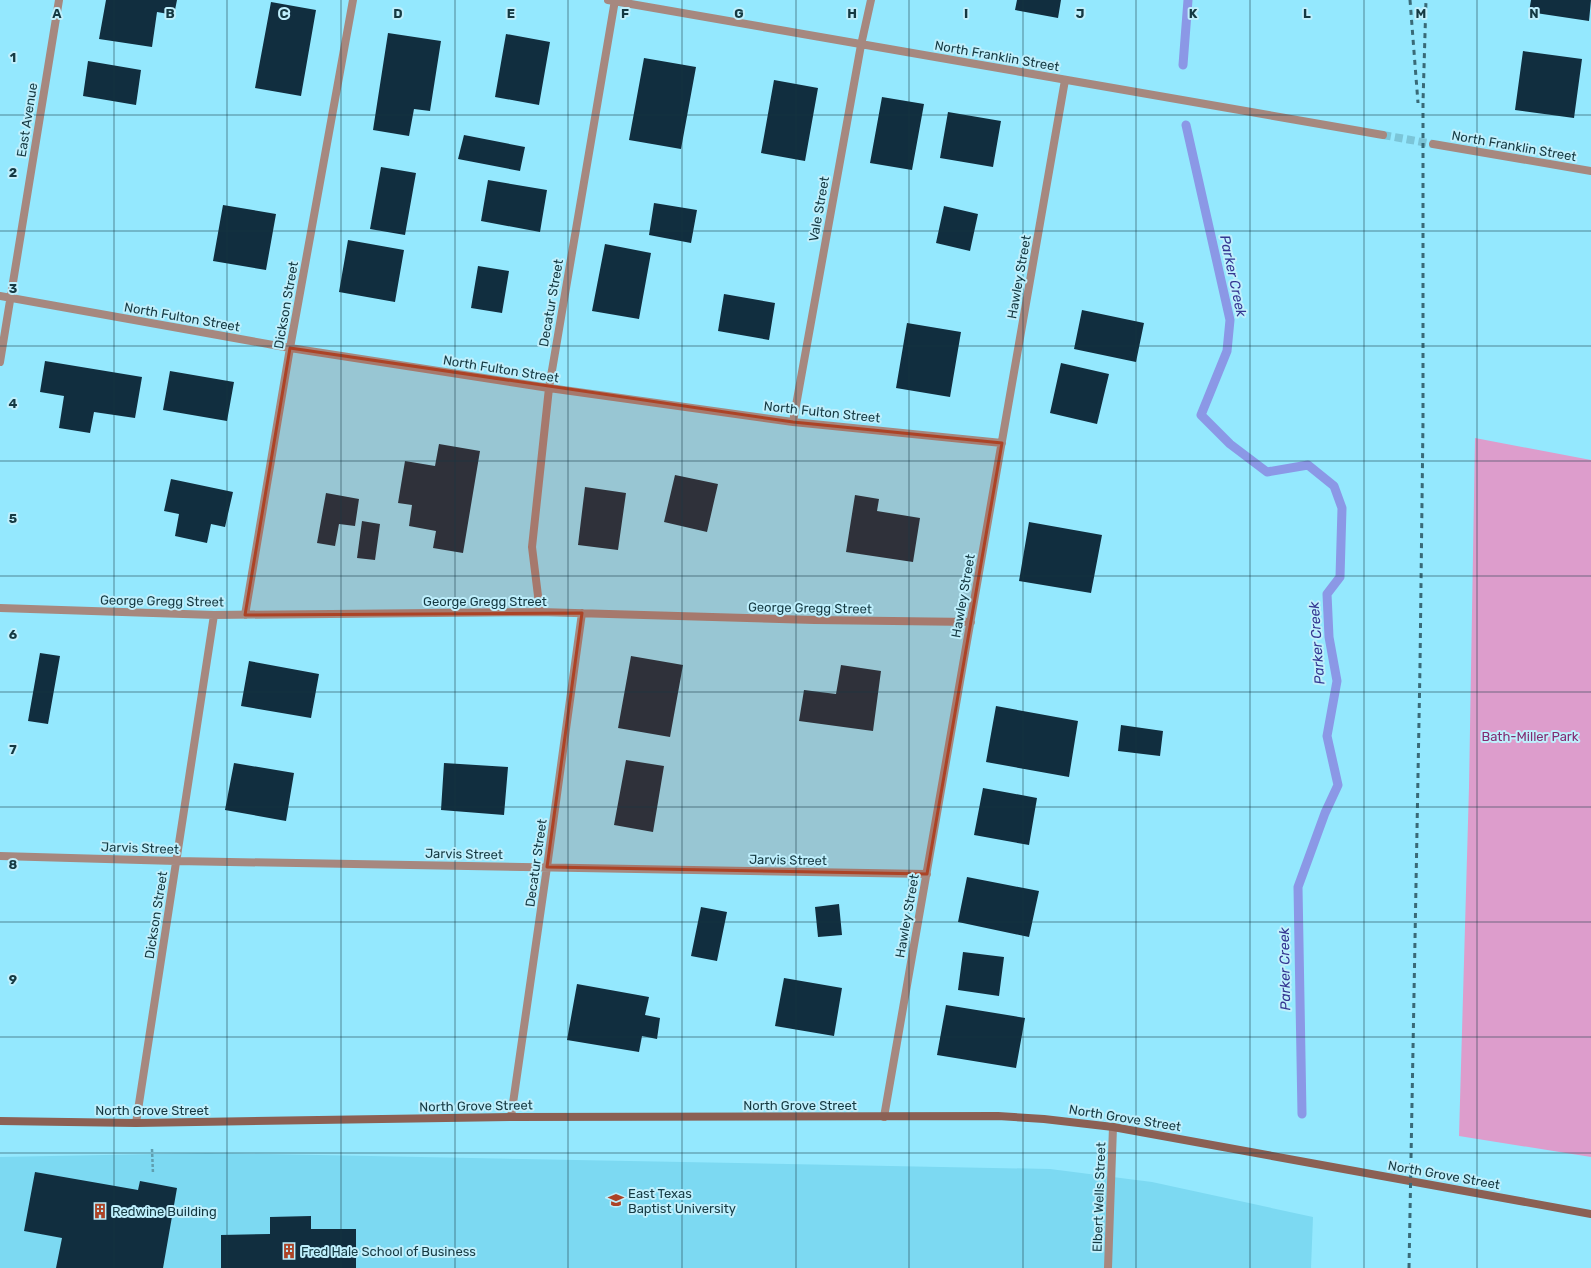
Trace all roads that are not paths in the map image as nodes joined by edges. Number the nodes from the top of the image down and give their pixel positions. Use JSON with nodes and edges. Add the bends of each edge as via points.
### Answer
{"nodes":[{"id":1,"x":59,"y":0,"type":"edge"},
{"id":2,"x":353,"y":0,"type":"edge"},
{"id":3,"x":612,"y":0,"type":"edge"},
{"id":4,"x":871,"y":0,"type":"edge"},
{"id":5,"x":861,"y":45,"type":"junction"},
{"id":6,"x":1065,"y":80,"type":"junction"},
{"id":7,"x":1383,"y":135,"type":"tunnel mouth"},
{"id":8,"x":1433,"y":144,"type":"tunnel mouth"},
{"id":9,"x":1591,"y":171,"type":"edge"},
{"id":10,"x":0,"y":296,"type":"edge"},
{"id":11,"x":11,"y":298,"type":"junction"},
{"id":12,"x":290,"y":348,"type":"junction"},
{"id":13,"x":0,"y":362,"type":"edge"},
{"id":14,"x":549,"y":388,"type":"junction"},
{"id":15,"x":793,"y":422,"type":"junction"},
{"id":16,"x":1002,"y":443,"type":"junction"},
{"id":17,"x":0,"y":608,"type":"edge"},
{"id":18,"x":540,"y":612,"type":"junction"},
{"id":19,"x":582,"y":613,"type":"junction"},
{"id":20,"x":214,"y":615,"type":"junction"},
{"id":21,"x":245,"y":615,"type":"junction"},
{"id":22,"x":971,"y":622,"type":"junction"},
{"id":23,"x":0,"y":856,"type":"edge"},
{"id":24,"x":176,"y":861,"type":"junction"},
{"id":25,"x":548,"y":867,"type":"junction"},
{"id":26,"x":927,"y":874,"type":"junction"},
{"id":27,"x":511,"y":1117,"type":"junction"},
{"id":28,"x":884,"y":1117,"type":"junction"},
{"id":29,"x":0,"y":1121,"type":"edge"},
{"id":30,"x":136,"y":1123,"type":"junction"},
{"id":31,"x":1114,"y":1127,"type":"junction"},
{"id":32,"x":1591,"y":1214,"type":"edge"},
{"id":33,"x":1108,"y":1268,"type":"edge"}],
"edges":[{"from":1,"to":11,"type":"street","name":"East Avenue"},
{"from":2,"to":12,"type":"street","name":"Dickson Street"},
{"from":3,"to":5,"type":"street","name":"North Franklin Street"},
{"from":3,"to":14,"type":"street","name":"Decatur Street"},
{"from":4,"to":5,"type":"street","name":"Vale Street"},
{"from":5,"to":6,"type":"street","name":"North Franklin Street"},
{"from":5,"to":15,"type":"street","name":"Vale Street"},
{"from":6,"to":7,"type":"street","name":"North Franklin Street"},
{"from":6,"to":16,"type":"street","name":"Hawley Street"},
{"from":8,"to":9,"type":"street","name":"North Franklin Street"},
{"from":10,"to":11,"type":"street","name":"North Fulton Street"},
{"from":11,"to":12,"type":"street","name":"North Fulton Street"},
{"from":11,"to":13,"type":"street","name":"East Avenue"},
{"from":12,"to":14,"type":"street","name":"North Fulton Street"},
{"from":12,"to":21,"type":"street","name":"Dickson Street"},
{"from":14,"to":15,"type":"street","name":"North Fulton Street"},
{"from":14,"to":18,"type":"street","name":"Decatur Street","via":[[532,548]]},
{"from":15,"to":16,"type":"street","name":"North Fulton Street"},
{"from":16,"to":22,"type":"street","name":"Hawley Street"},
{"from":17,"to":20,"type":"street","name":"George Gregg Street"},
{"from":18,"to":19,"type":"street","name":"George Gregg Street"},
{"from":18,"to":21,"type":"street","name":"George Gregg Street"},
{"from":19,"to":22,"type":"street","name":"George Gregg Street"},
{"from":19,"to":25,"type":"street","name":"Decatur Street"},
{"from":20,"to":21,"type":"street","name":"George Gregg Street"},
{"from":20,"to":24,"type":"street","name":"Dickson Street"},
{"from":22,"to":26,"type":"street","name":"Hawley Street"},
{"from":23,"to":24,"type":"street","name":"Jarvis Street"},
{"from":24,"to":25,"type":"street","name":"Jarvis Street"},
{"from":24,"to":30,"type":"street","name":"Dickson Street"},
{"from":25,"to":26,"type":"street","name":"Jarvis Street"},
{"from":25,"to":27,"type":"street","name":"Decatur Street"},
{"from":26,"to":28,"type":"street","name":"Hawley Street"},
{"from":27,"to":28,"type":"main road","name":"North Grove Street"},
{"from":27,"to":30,"type":"main road","name":"North Grove Street"},
{"from":28,"to":31,"type":"main road","name":"North Grove Street","via":[[998,1116]]},
{"from":29,"to":30,"type":"main road","name":"North Grove Street"},
{"from":31,"to":32,"type":"main road","name":"North Grove Street"},
{"from":31,"to":33,"type":"street","name":"Elbert Wells Street"}]}
